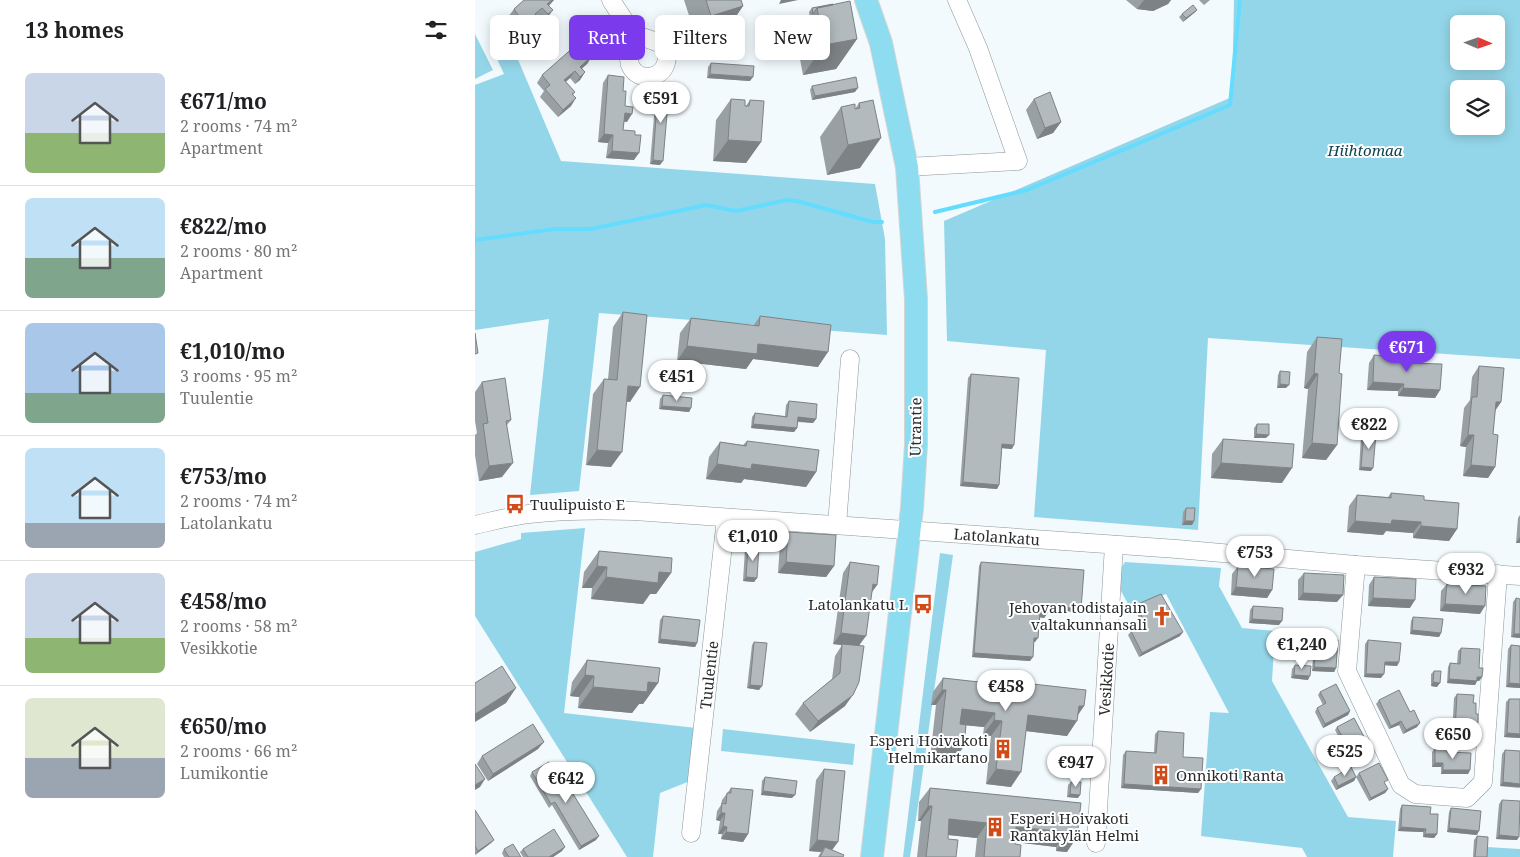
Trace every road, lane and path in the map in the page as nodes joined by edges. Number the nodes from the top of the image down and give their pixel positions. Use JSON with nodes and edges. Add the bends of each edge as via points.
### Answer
{"nodes":[{"id":1,"x":611,"y":0,"type":"edge"},
{"id":2,"x":866,"y":0,"type":"edge"},
{"id":3,"x":957,"y":0,"type":"edge"},
{"id":4,"x":620,"y":15,"type":"edge"},
{"id":5,"x":645,"y":38,"type":"edge"},
{"id":6,"x":649,"y":39,"type":"junction"},
{"id":7,"x":645,"y":40,"type":"edge"},
{"id":8,"x":630,"y":60,"type":"edge"},
{"id":9,"x":907,"y":167,"type":"junction"},
{"id":10,"x":850,"y":359,"type":"dead end"},
{"id":11,"x":726,"y":518,"type":"junction"},
{"id":12,"x":837,"y":525,"type":"junction"},
{"id":13,"x":475,"y":526,"type":"edge"},
{"id":14,"x":910,"y":530,"type":"junction"},
{"id":15,"x":1114,"y":545,"type":"junction"},
{"id":16,"x":1356,"y":565,"type":"junction"},
{"id":17,"x":1497,"y":574,"type":"junction"},
{"id":18,"x":1520,"y":576,"type":"edge"},
{"id":19,"x":691,"y":833,"type":"dead end"},
{"id":20,"x":1096,"y":843,"type":"dead end"},
{"id":21,"x":872,"y":857,"type":"edge"}],
"edges":[{"from":1,"to":4,"type":"street"},
{"from":2,"to":9,"type":"main road","name":"Utrantie","via":[[881,43]]},
{"from":3,"to":9,"type":"street","via":[[978,48],[1018,161]]},
{"from":5,"to":6,"type":"street"},
{"from":6,"to":7,"type":"street"},
{"from":6,"to":8,"type":"street","via":[[665,49],[664,69],[648,77],[637,74]]},
{"from":9,"to":14,"type":"main road","name":"Utrantie","via":[[916,299],[916,445]]},
{"from":10,"to":12,"type":"street"},
{"from":11,"to":12,"type":"street","name":"Latolankatu"},
{"from":11,"to":13,"type":"street","name":"Latolankatu","via":[[591,510],[527,514]]},
{"from":11,"to":19,"type":"street","name":"Tuulentie"},
{"from":12,"to":14,"type":"street","name":"Latolankatu"},
{"from":14,"to":15,"type":"street","name":"Latolankatu"},
{"from":14,"to":21,"type":"main road","name":"Utrantie"},
{"from":15,"to":16,"type":"street","name":"Latolankatu"},
{"from":15,"to":20,"type":"street","name":"Vesikkotie"},
{"from":16,"to":17,"type":"street","name":"Latolankatu"},
{"from":16,"to":17,"type":"street","via":[[1347,670],[1401,785],[1415,794],[1467,798],[1483,782]]},
{"from":17,"to":18,"type":"street","name":"Latolankatu"}]}
